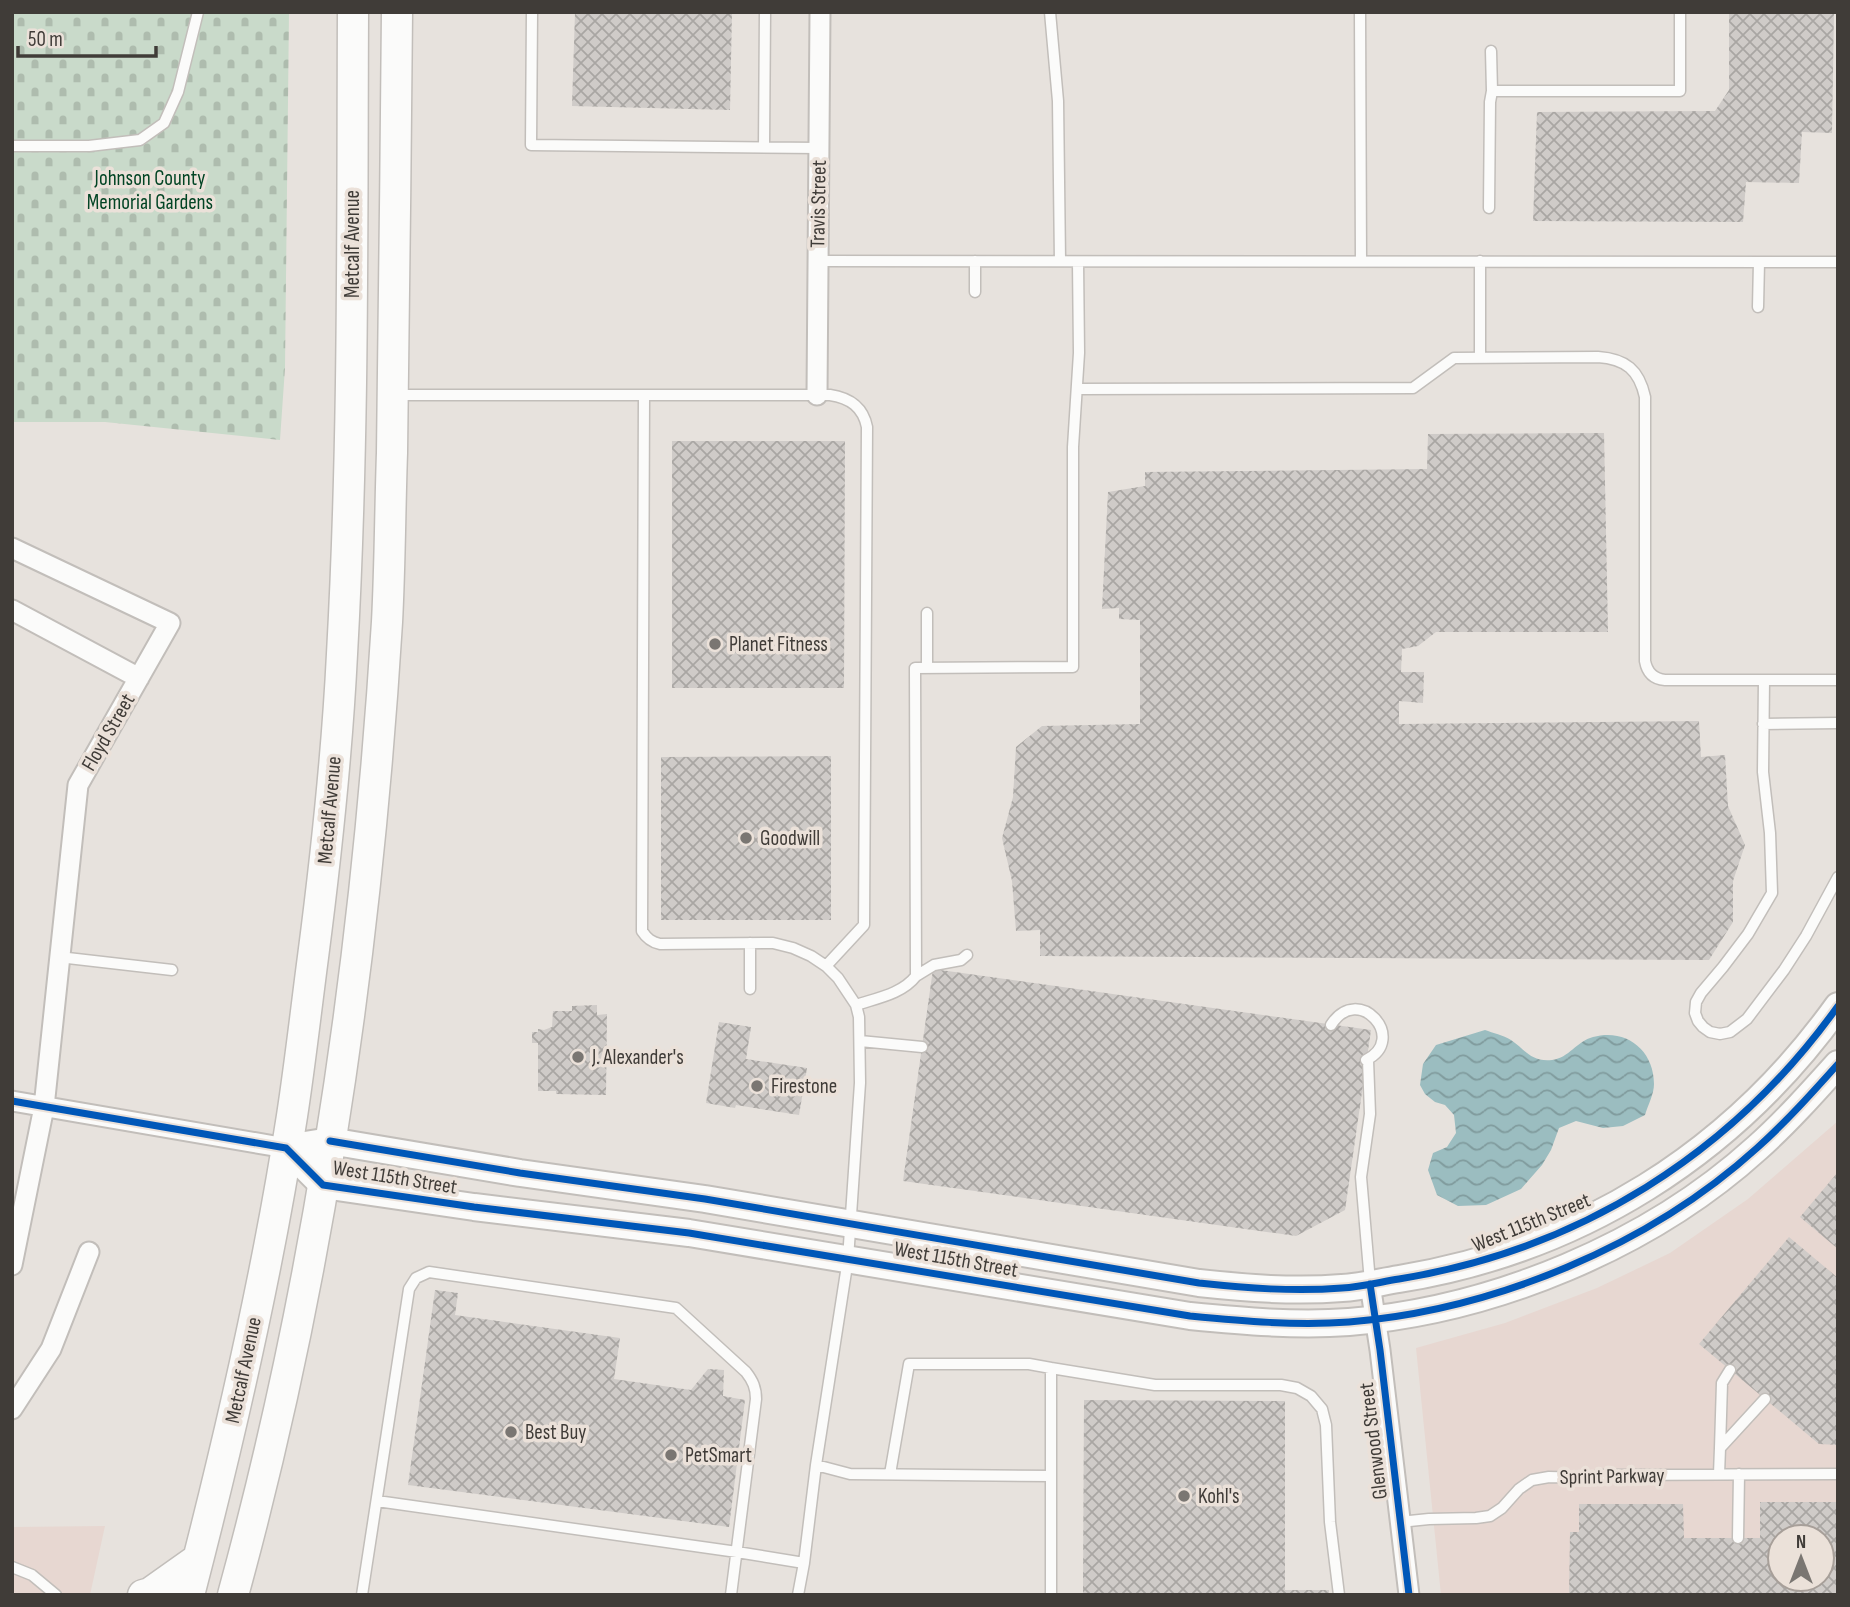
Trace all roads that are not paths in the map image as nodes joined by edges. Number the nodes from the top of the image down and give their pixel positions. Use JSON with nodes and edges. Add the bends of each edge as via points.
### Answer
{"nodes":[{"id":1,"x":198,"y":12,"type":"edge"},
{"id":2,"x":353,"y":12,"type":"edge"},
{"id":3,"x":397,"y":12,"type":"edge"},
{"id":4,"x":532,"y":12,"type":"edge"},
{"id":5,"x":765,"y":12,"type":"edge"},
{"id":6,"x":820,"y":12,"type":"edge"},
{"id":7,"x":1050,"y":12,"type":"edge"},
{"id":8,"x":1360,"y":12,"type":"edge"},
{"id":9,"x":1680,"y":12,"type":"edge"},
{"id":10,"x":1492,"y":51,"type":"dead end"},
{"id":11,"x":1492,"y":91,"type":"junction"},
{"id":12,"x":12,"y":146,"type":"edge"},
{"id":13,"x":764,"y":147,"type":"junction"},
{"id":14,"x":819,"y":148,"type":"junction"},
{"id":15,"x":1489,"y":208,"type":"dead end"},
{"id":16,"x":818,"y":261,"type":"junction"},
{"id":17,"x":975,"y":261,"type":"junction"},
{"id":18,"x":1060,"y":261,"type":"junction"},
{"id":19,"x":1361,"y":261,"type":"junction"},
{"id":20,"x":1480,"y":261,"type":"junction"},
{"id":21,"x":1078,"y":262,"type":"junction"},
{"id":22,"x":1759,"y":262,"type":"junction"},
{"id":23,"x":1838,"y":262,"type":"edge"},
{"id":24,"x":975,"y":292,"type":"dead end"},
{"id":25,"x":1758,"y":307,"type":"dead end"},
{"id":26,"x":1480,"y":358,"type":"junction"},
{"id":27,"x":1077,"y":389,"type":"junction"},
{"id":28,"x":393,"y":395,"type":"junction"},
{"id":29,"x":817,"y":395,"type":"junction"},
{"id":30,"x":643,"y":396,"type":"junction"},
{"id":31,"x":12,"y":548,"type":"edge"},
{"id":32,"x":12,"y":610,"type":"edge"},
{"id":33,"x":927,"y":612,"type":"dead end"},
{"id":34,"x":927,"y":668,"type":"junction"},
{"id":35,"x":139,"y":678,"type":"junction"},
{"id":36,"x":1764,"y":680,"type":"junction"},
{"id":37,"x":1838,"y":680,"type":"edge"},
{"id":38,"x":1838,"y":723,"type":"edge"},
{"id":39,"x":1763,"y":724,"type":"junction"},
{"id":40,"x":1838,"y":877,"type":"edge"},
{"id":41,"x":750,"y":943,"type":"junction"},
{"id":42,"x":967,"y":955,"type":"dead end"},
{"id":43,"x":60,"y":957,"type":"junction"},
{"id":44,"x":826,"y":966,"type":"junction"},
{"id":45,"x":172,"y":970,"type":"dead end"},
{"id":46,"x":916,"y":976,"type":"junction"},
{"id":47,"x":750,"y":989,"type":"dead end"},
{"id":48,"x":856,"y":1005,"type":"junction"},
{"id":49,"x":1838,"y":1006,"type":"edge"},
{"id":50,"x":1331,"y":1025,"type":"dead end"},
{"id":51,"x":860,"y":1041,"type":"junction"},
{"id":52,"x":922,"y":1047,"type":"dead end"},
{"id":53,"x":1838,"y":1064,"type":"edge"},
{"id":54,"x":12,"y":1101,"type":"edge"},
{"id":55,"x":44,"y":1107,"type":"junction"},
{"id":56,"x":330,"y":1141,"type":"junction"},
{"id":57,"x":286,"y":1148,"type":"junction"},
{"id":58,"x":323,"y":1185,"type":"junction"},
{"id":59,"x":851,"y":1223,"type":"junction"},
{"id":60,"x":89,"y":1252,"type":"dead end"},
{"id":61,"x":848,"y":1259,"type":"junction"},
{"id":62,"x":12,"y":1265,"type":"edge"},
{"id":63,"x":1370,"y":1284,"type":"junction"},
{"id":64,"x":1375,"y":1319,"type":"junction"},
{"id":65,"x":1051,"y":1368,"type":"junction"},
{"id":66,"x":1730,"y":1370,"type":"dead end"},
{"id":67,"x":1765,"y":1399,"type":"dead end"},
{"id":68,"x":12,"y":1409,"type":"edge"},
{"id":69,"x":1720,"y":1448,"type":"junction"},
{"id":70,"x":816,"y":1465,"type":"junction"},
{"id":71,"x":890,"y":1474,"type":"junction"},
{"id":72,"x":1719,"y":1474,"type":"junction"},
{"id":73,"x":1739,"y":1474,"type":"junction"},
{"id":74,"x":1838,"y":1474,"type":"edge"},
{"id":75,"x":1051,"y":1476,"type":"junction"},
{"id":76,"x":377,"y":1501,"type":"junction"},
{"id":77,"x":1400,"y":1522,"type":"junction"},
{"id":78,"x":1738,"y":1538,"type":"dead end"},
{"id":79,"x":737,"y":1552,"type":"junction"},
{"id":80,"x":198,"y":1559,"type":"junction"},
{"id":81,"x":804,"y":1563,"type":"junction"},
{"id":82,"x":12,"y":1567,"type":"edge"},
{"id":83,"x":56,"y":1595,"type":"edge"},
{"id":84,"x":143,"y":1595,"type":"edge"},
{"id":85,"x":189,"y":1595,"type":"edge"},
{"id":86,"x":233,"y":1595,"type":"edge"},
{"id":87,"x":362,"y":1595,"type":"edge"},
{"id":88,"x":731,"y":1595,"type":"edge"},
{"id":89,"x":798,"y":1595,"type":"edge"},
{"id":90,"x":1051,"y":1595,"type":"edge"},
{"id":91,"x":1339,"y":1595,"type":"edge"},
{"id":92,"x":1409,"y":1595,"type":"edge"}],
"edges":[{"from":1,"to":12,"type":"lane","via":[[164,123],[140,140],[89,146]]},
{"from":2,"to":57,"type":"main road","name":"Metcalf Avenue","via":[[351,396],[342,656],[320,902]]},
{"from":3,"to":28,"type":"main road","name":"Metcalf Avenue"},
{"from":4,"to":13,"type":"lane","via":[[531,145]]},
{"from":5,"to":13,"type":"lane"},
{"from":6,"to":14,"type":"street","name":"Travis Street"},
{"from":7,"to":18,"type":"lane","via":[[1058,101]]},
{"from":8,"to":19,"type":"lane"},
{"from":9,"to":11,"type":"lane","via":[[1680,91]]},
{"from":10,"to":11,"type":"lane"},
{"from":11,"to":15,"type":"lane"},
{"from":13,"to":14,"type":"lane"},
{"from":14,"to":16,"type":"street","name":"Travis Street"},
{"from":16,"to":17,"type":"lane"},
{"from":16,"to":29,"type":"street","name":"Travis Street"},
{"from":17,"to":18,"type":"lane"},
{"from":17,"to":24,"type":"lane"},
{"from":18,"to":21,"type":"lane"},
{"from":19,"to":20,"type":"lane"},
{"from":19,"to":21,"type":"lane"},
{"from":20,"to":22,"type":"lane"},
{"from":20,"to":26,"type":"lane"},
{"from":21,"to":27,"type":"lane"},
{"from":22,"to":23,"type":"lane"},
{"from":22,"to":25,"type":"lane"},
{"from":26,"to":27,"type":"lane","via":[[1454,358],[1413,388]]},
{"from":26,"to":36,"type":"lane","via":[[1606,358],[1633,370],[1645,397],[1646,666],[1655,678],[1664,680]]},
{"from":27,"to":34,"type":"lane","via":[[1073,667]]},
{"from":28,"to":30,"type":"lane"},
{"from":28,"to":56,"type":"main road","name":"Metcalf Avenue","via":[[387,618],[371,826]]},
{"from":29,"to":30,"type":"lane"},
{"from":29,"to":44,"type":"lane","via":[[851,401],[867,427],[864,925]]},
{"from":30,"to":41,"type":"lane","via":[[642,931],[660,944]]},
{"from":31,"to":35,"type":"street","name":"Floyd Street","via":[[170,623]]},
{"from":32,"to":35,"type":"street"},
{"from":33,"to":34,"type":"lane"},
{"from":34,"to":46,"type":"lane","via":[[915,668]]},
{"from":35,"to":43,"type":"street","name":"Floyd Street","via":[[78,785]]},
{"from":36,"to":37,"type":"lane"},
{"from":36,"to":39,"type":"lane"},
{"from":38,"to":39,"type":"lane"},
{"from":39,"to":40,"type":"lane","via":[[1772,893],[1748,934],[1696,1002],[1695,1013],[1703,1027],[1720,1034],[1747,1019],[1798,948]]},
{"from":41,"to":44,"type":"lane","via":[[793,948]]},
{"from":41,"to":47,"type":"lane"},
{"from":42,"to":46,"type":"lane"},
{"from":43,"to":45,"type":"lane"},
{"from":43,"to":55,"type":"street","name":"Floyd Street"},
{"from":44,"to":48,"type":"lane"},
{"from":46,"to":48,"type":"lane","via":[[900,990]]},
{"from":48,"to":51,"type":"lane"},
{"from":49,"to":63,"type":"street","name":"West 115th Street","via":[[1781,1076],[1732,1124],[1618,1205],[1512,1252],[1456,1269]]},
{"from":50,"to":63,"type":"lane","via":[[1338,1015],[1356,1009],[1375,1017],[1381,1026],[1382,1043],[1367,1060],[1356,1169],[1362,1189]]},
{"from":51,"to":52,"type":"lane"},
{"from":51,"to":59,"type":"lane"},
{"from":53,"to":64,"type":"street","name":"West 115th Street","via":[[1757,1149],[1649,1226],[1568,1267],[1501,1292]]},
{"from":54,"to":55,"type":"street","name":"West 115th Street"},
{"from":55,"to":57,"type":"street","name":"West 115th Street"},
{"from":55,"to":62,"type":"street","name":"Floyd Street"},
{"from":56,"to":57,"type":"street","name":"West 115th Street"},
{"from":56,"to":58,"type":"main road","name":"Metcalf Avenue"},
{"from":56,"to":59,"type":"street","name":"West 115th Street"},
{"from":57,"to":58,"type":"street","name":"West 115th Street"},
{"from":57,"to":80,"type":"main road","name":"Metcalf Avenue","via":[[243,1373]]},
{"from":58,"to":61,"type":"street","name":"West 115th Street","via":[[676,1231]]},
{"from":58,"to":86,"type":"main road","name":"Metcalf Avenue","via":[[297,1325]]},
{"from":59,"to":61,"type":"lane"},
{"from":59,"to":63,"type":"street","name":"West 115th Street","via":[[1199,1283],[1293,1289]]},
{"from":60,"to":68,"type":"street","via":[[51,1349]]},
{"from":61,"to":64,"type":"street","name":"West 115th Street","via":[[1190,1316],[1301,1323]]},
{"from":61,"to":70,"type":"lane"},
{"from":63,"to":64,"type":"street","name":"Glenwood Street"},
{"from":64,"to":77,"type":"street","name":"Glenwood Street"},
{"from":65,"to":71,"type":"lane","via":[[909,1364]]},
{"from":65,"to":75,"type":"lane"},
{"from":65,"to":91,"type":"lane","via":[[1155,1385],[1281,1385],[1311,1396],[1322,1409],[1326,1425]]},
{"from":66,"to":69,"type":"lane","via":[[1722,1383]]},
{"from":67,"to":69,"type":"lane"},
{"from":69,"to":72,"type":"lane"},
{"from":70,"to":71,"type":"lane","via":[[850,1474]]},
{"from":70,"to":81,"type":"lane"},
{"from":71,"to":75,"type":"lane"},
{"from":72,"to":73,"type":"lane","name":"Sprint Parkway"},
{"from":72,"to":77,"type":"lane","name":"Sprint Parkway","via":[[1549,1477],[1532,1480],[1490,1516]]},
{"from":73,"to":74,"type":"lane","name":"Sprint Parkway"},
{"from":73,"to":78,"type":"lane"},
{"from":75,"to":90,"type":"lane"},
{"from":76,"to":79,"type":"lane"},
{"from":76,"to":79,"type":"lane","via":[[409,1289],[416,1278],[429,1272],[676,1308],[746,1372],[756,1389]]},
{"from":76,"to":87,"type":"lane"},
{"from":77,"to":92,"type":"street","name":"Glenwood Street"},
{"from":79,"to":81,"type":"lane"},
{"from":79,"to":88,"type":"lane"},
{"from":80,"to":84,"type":"main road"},
{"from":80,"to":85,"type":"main road","name":"Metcalf Avenue"},
{"from":81,"to":89,"type":"lane"},
{"from":82,"to":83,"type":"lane","via":[[32,1575]]}]}
